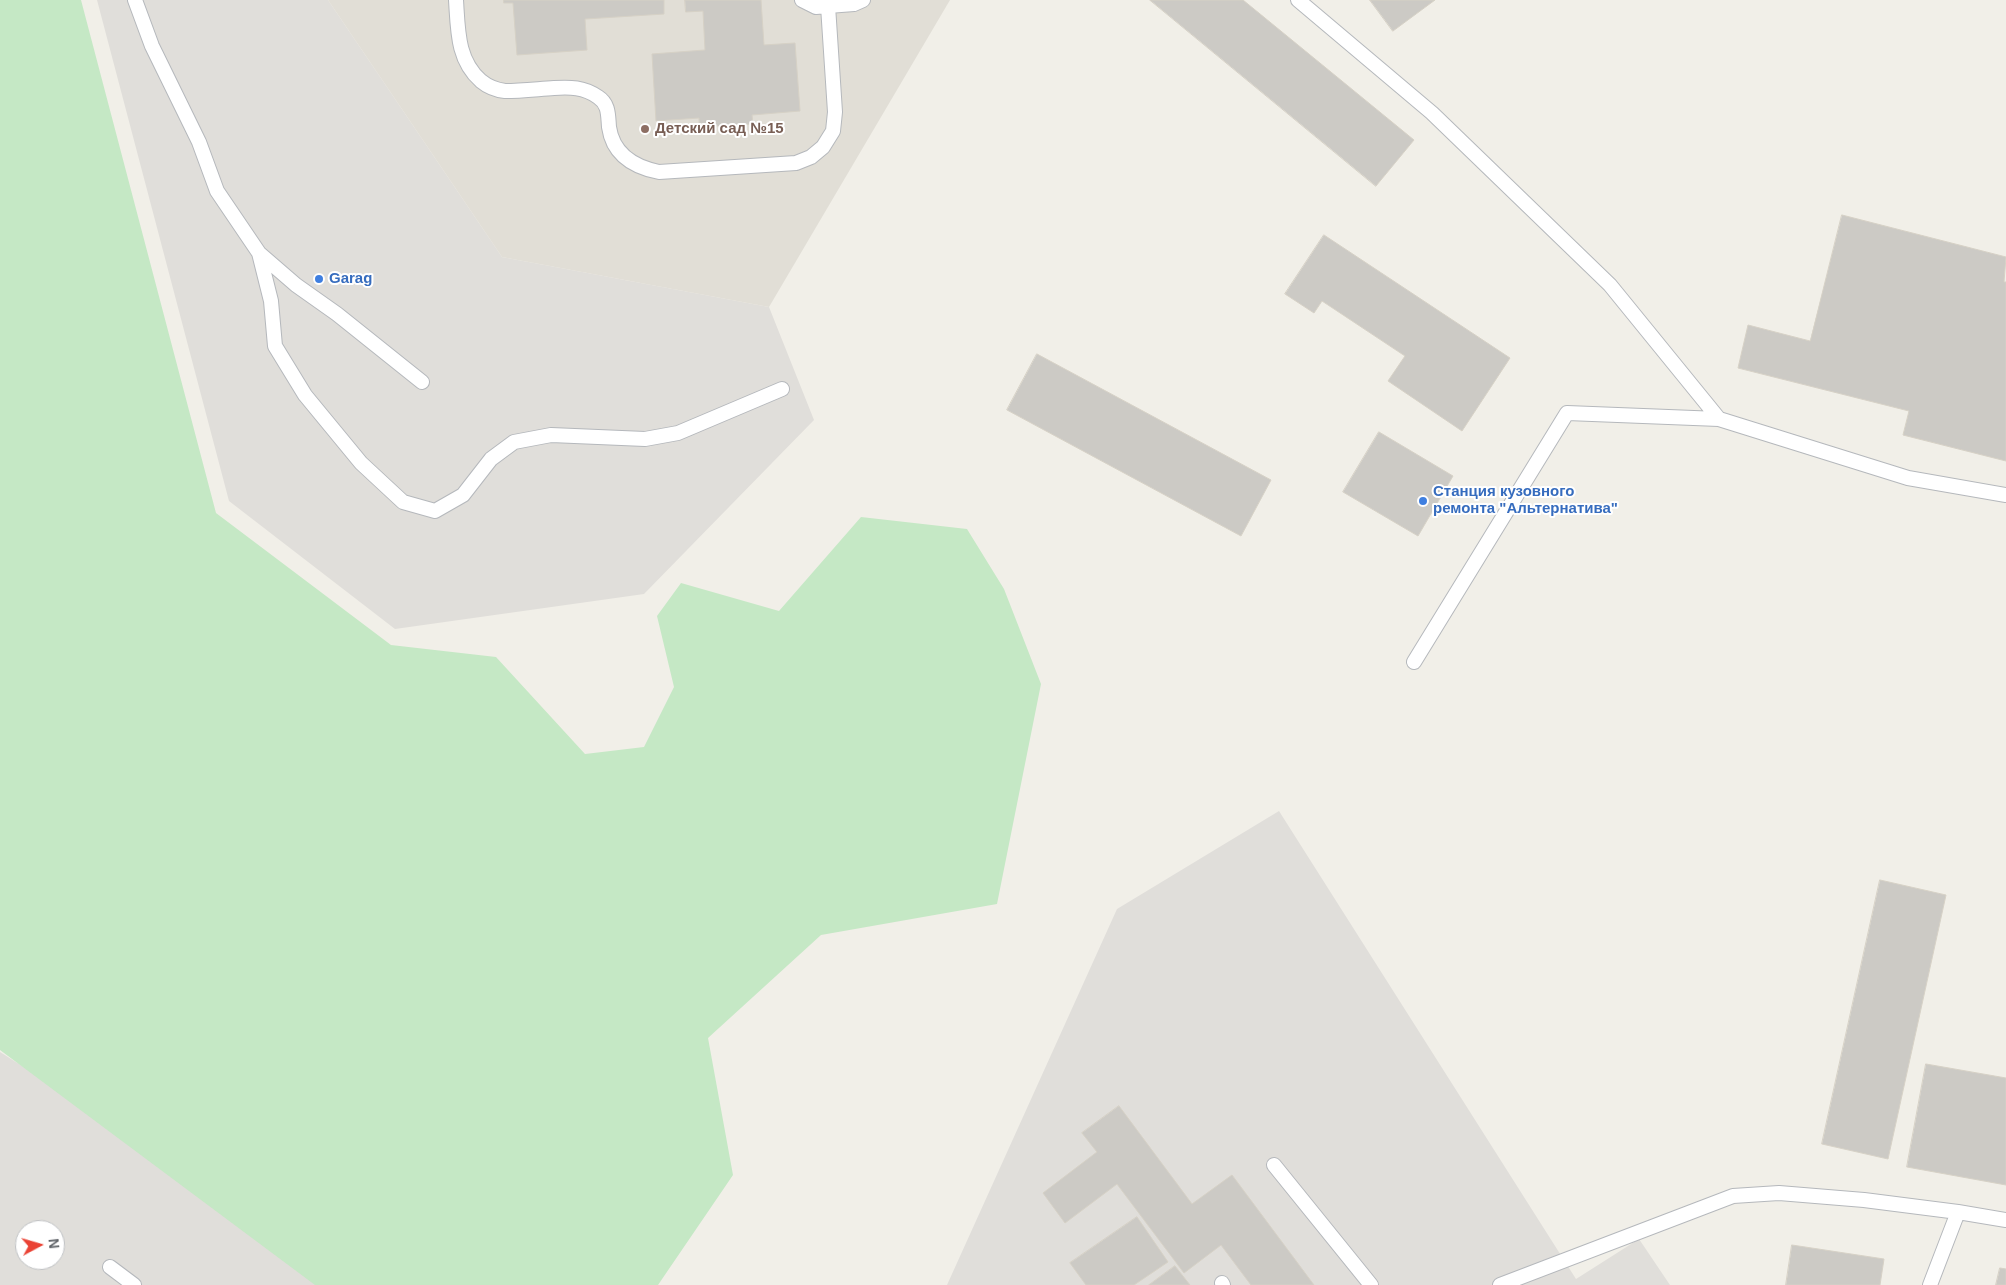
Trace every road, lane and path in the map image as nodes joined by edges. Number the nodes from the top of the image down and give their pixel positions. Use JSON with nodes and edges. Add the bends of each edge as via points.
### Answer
{"nodes":[{"id":1,"x":135,"y":0,"type":"edge"},
{"id":2,"x":456,"y":0,"type":"edge"},
{"id":3,"x":802,"y":0,"type":"edge"},
{"id":4,"x":863,"y":0,"type":"edge"},
{"id":5,"x":1298,"y":0,"type":"edge"},
{"id":6,"x":828,"y":6,"type":"junction"},
{"id":7,"x":259,"y":253,"type":"junction"},
{"id":8,"x":422,"y":382,"type":"dead end"},
{"id":9,"x":782,"y":389,"type":"dead end"},
{"id":10,"x":1719,"y":419,"type":"junction"},
{"id":11,"x":2006,"y":495,"type":"edge"},
{"id":12,"x":1414,"y":662,"type":"dead end"},
{"id":13,"x":1274,"y":1165,"type":"dead end"},
{"id":14,"x":1958,"y":1212,"type":"junction"},
{"id":15,"x":2006,"y":1220,"type":"edge"},
{"id":16,"x":110,"y":1267,"type":"dead end"},
{"id":17,"x":134,"y":1285,"type":"edge"},
{"id":18,"x":1371,"y":1285,"type":"edge"},
{"id":19,"x":1500,"y":1285,"type":"edge"},
{"id":20,"x":1930,"y":1285,"type":"edge"}],
"edges":[{"from":1,"to":7,"type":"lane","via":[[152,46],[199,142],[217,191]]},
{"from":2,"to":6,"type":"lane","via":[[459,39],[463,57],[472,73],[485,84],[503,91],[568,87],[587,90],[600,98],[608,109],[609,130],[616,147],[626,159],[641,168],[658,172],[796,163],[823,147],[832,131],[835,112]]},
{"from":3,"to":6,"type":"lane","via":[[816,7]]},
{"from":4,"to":6,"type":"lane"},
{"from":5,"to":10,"type":"lane","via":[[1432,113],[1610,285]]},
{"from":7,"to":8,"type":"lane"},
{"from":7,"to":9,"type":"lane","via":[[271,301],[275,346],[305,394],[361,463],[403,502],[435,511],[464,495],[491,459],[514,442],[551,435],[645,439],[678,432]]},
{"from":10,"to":11,"type":"lane","via":[[1908,478]]},
{"from":10,"to":12,"type":"lane","via":[[1567,413]]},
{"from":13,"to":18,"type":"lane"},
{"from":14,"to":15,"type":"lane"},
{"from":14,"to":19,"type":"lane","via":[[1779,1193],[1733,1196]]},
{"from":14,"to":20,"type":"lane"},
{"from":16,"to":17,"type":"lane"}]}
